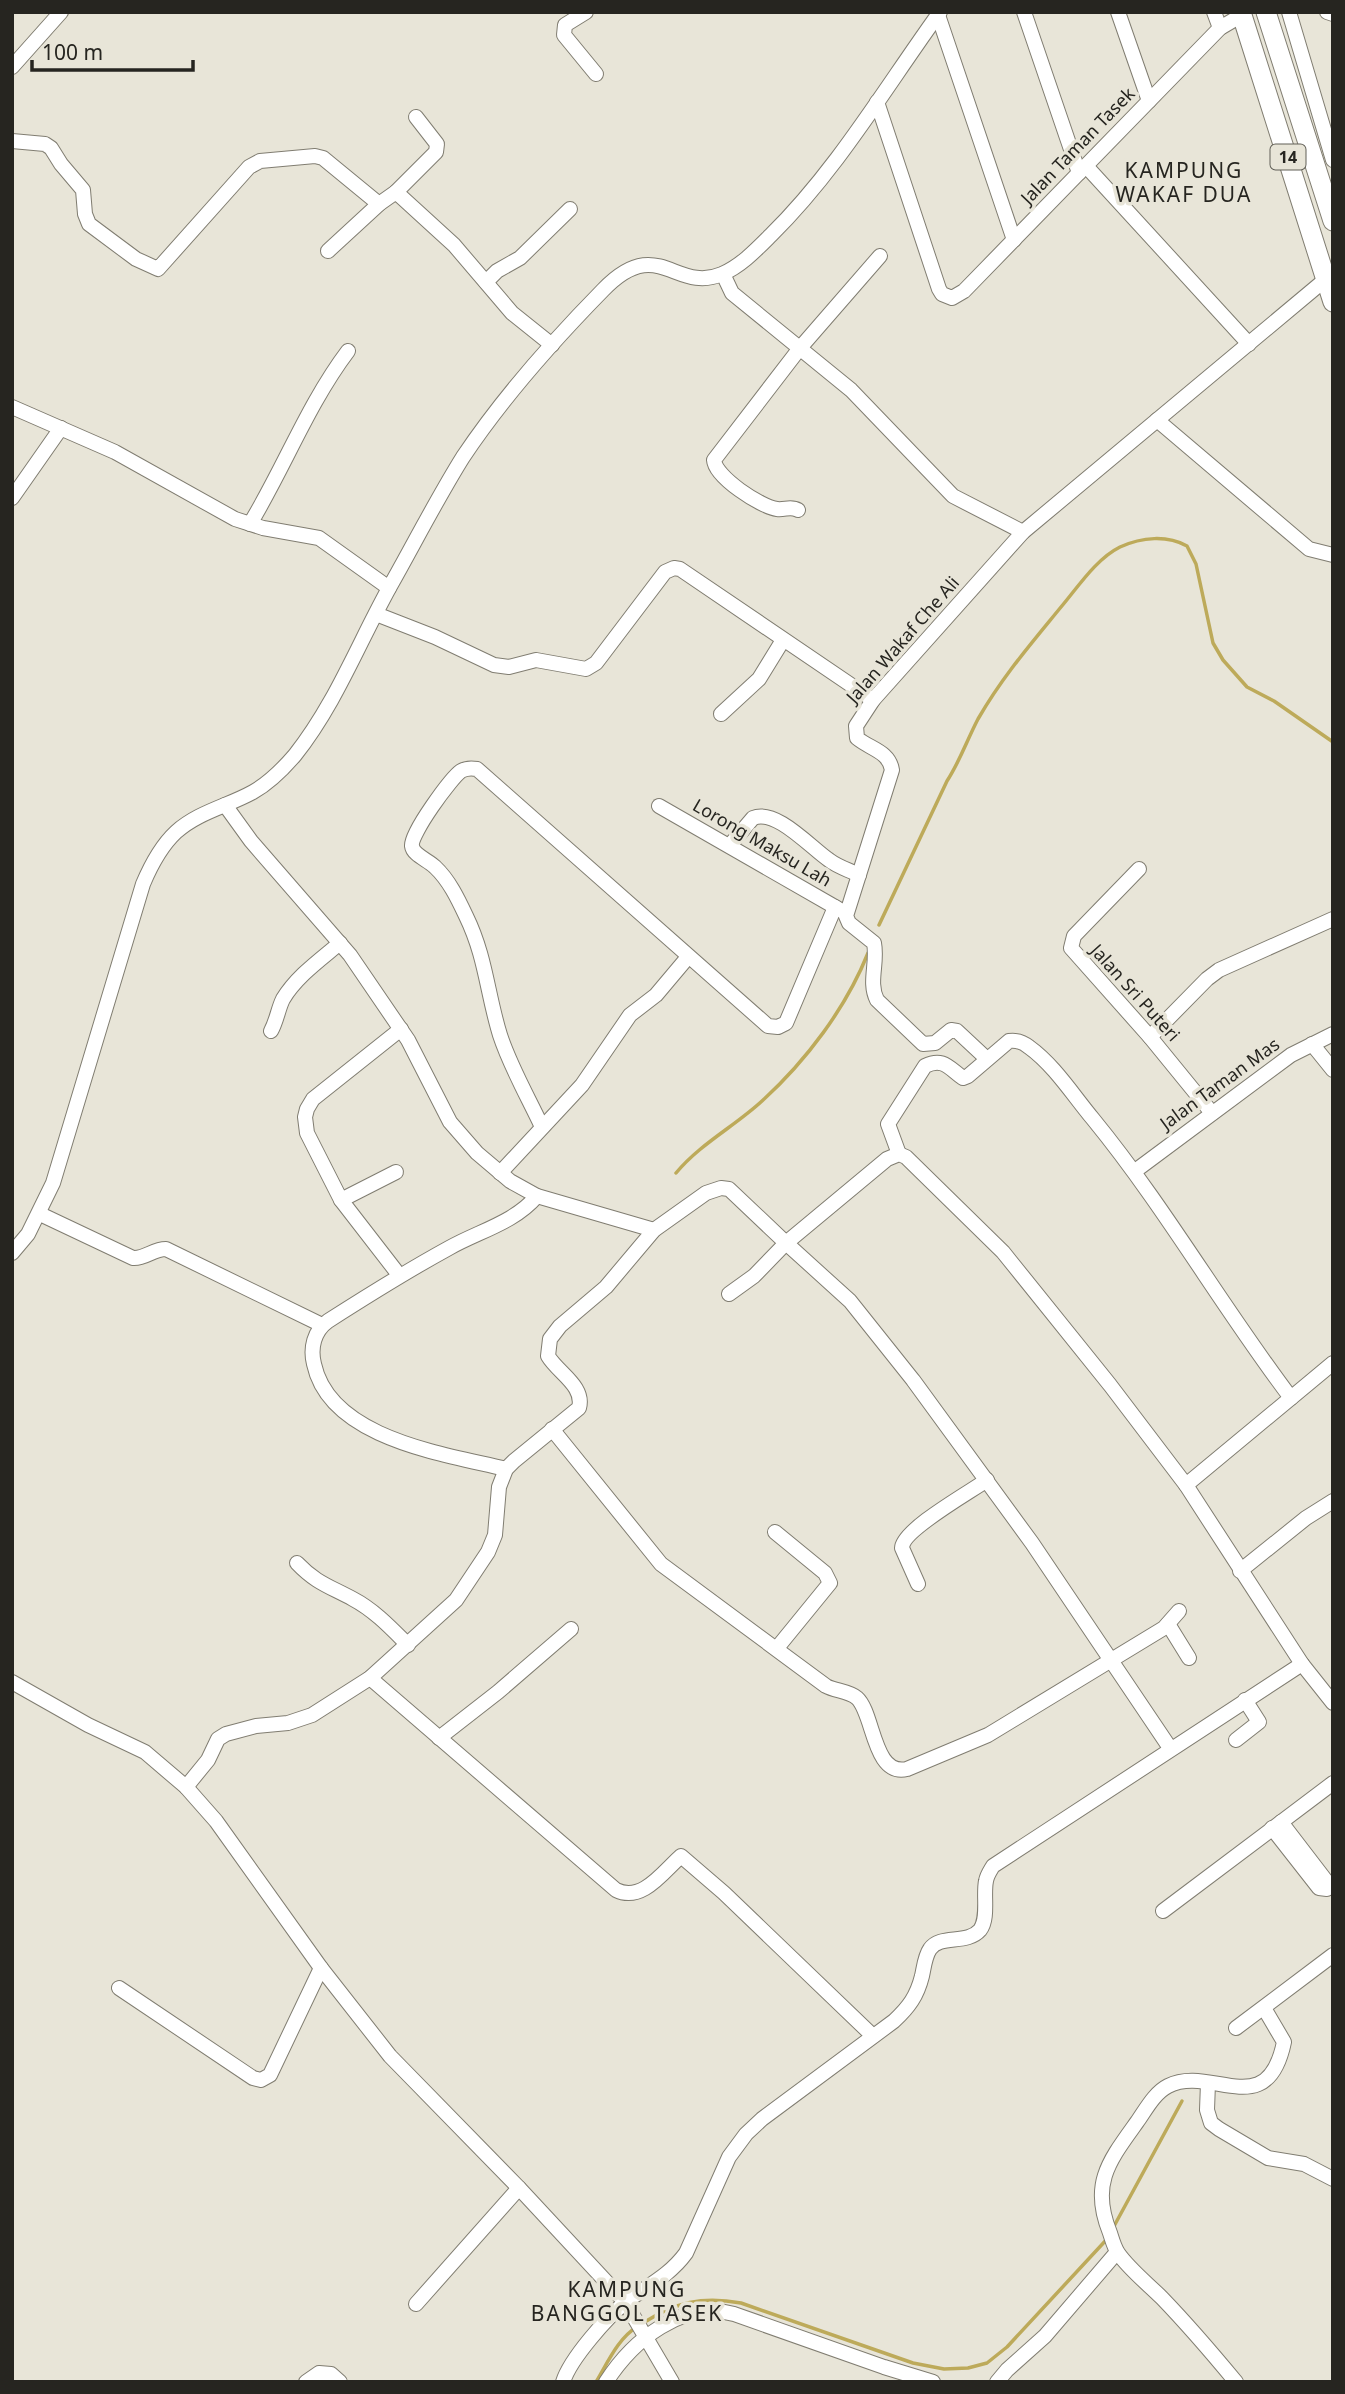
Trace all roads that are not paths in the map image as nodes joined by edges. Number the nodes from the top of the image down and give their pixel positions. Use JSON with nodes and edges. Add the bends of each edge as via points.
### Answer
{"nodes":[{"id":1,"x":61,"y":12,"type":"edge"},
{"id":2,"x":586,"y":12,"type":"edge"},
{"id":3,"x":1024,"y":12,"type":"edge"},
{"id":4,"x":1118,"y":12,"type":"edge"},
{"id":5,"x":1214,"y":12,"type":"edge"},
{"id":6,"x":1266,"y":12,"type":"edge"},
{"id":7,"x":1289,"y":12,"type":"edge"},
{"id":8,"x":1327,"y":12,"type":"edge"},
{"id":9,"x":1242,"y":13,"type":"edge"},
{"id":10,"x":939,"y":14,"type":"edge"},
{"id":11,"x":1333,"y":14,"type":"edge"},
{"id":12,"x":1220,"y":29,"type":"junction"},
{"id":13,"x":12,"y":67,"type":"edge"},
{"id":14,"x":596,"y":74,"type":"dead end"},
{"id":15,"x":1149,"y":101,"type":"junction"},
{"id":16,"x":877,"y":102,"type":"junction"},
{"id":17,"x":416,"y":117,"type":"dead end"},
{"id":18,"x":12,"y":141,"type":"edge"},
{"id":19,"x":1333,"y":160,"type":"edge"},
{"id":20,"x":1082,"y":170,"type":"junction"},
{"id":21,"x":396,"y":192,"type":"junction"},
{"id":22,"x":379,"y":204,"type":"junction"},
{"id":23,"x":569,"y":209,"type":"dead end"},
{"id":24,"x":1333,"y":221,"type":"edge"},
{"id":25,"x":1014,"y":240,"type":"junction"},
{"id":26,"x":328,"y":251,"type":"dead end"},
{"id":27,"x":880,"y":256,"type":"dead end"},
{"id":28,"x":723,"y":274,"type":"junction"},
{"id":29,"x":1326,"y":279,"type":"junction"},
{"id":30,"x":486,"y":282,"type":"junction"},
{"id":31,"x":1333,"y":302,"type":"edge"},
{"id":32,"x":1249,"y":344,"type":"junction"},
{"id":33,"x":552,"y":345,"type":"junction"},
{"id":34,"x":800,"y":348,"type":"junction"},
{"id":35,"x":348,"y":351,"type":"dead end"},
{"id":36,"x":12,"y":407,"type":"edge"},
{"id":37,"x":1157,"y":420,"type":"junction"},
{"id":38,"x":61,"y":428,"type":"junction"},
{"id":39,"x":12,"y":498,"type":"edge"},
{"id":40,"x":799,"y":510,"type":"dead end"},
{"id":41,"x":250,"y":524,"type":"junction"},
{"id":42,"x":1023,"y":532,"type":"junction"},
{"id":43,"x":1333,"y":555,"type":"edge"},
{"id":44,"x":389,"y":589,"type":"junction"},
{"id":45,"x":376,"y":614,"type":"junction"},
{"id":46,"x":783,"y":640,"type":"junction"},
{"id":47,"x":873,"y":700,"type":"junction"},
{"id":48,"x":721,"y":714,"type":"dead end"},
{"id":49,"x":225,"y":805,"type":"junction"},
{"id":50,"x":659,"y":806,"type":"dead end"},
{"id":51,"x":730,"y":845,"type":"junction"},
{"id":52,"x":1139,"y":869,"type":"dead end"},
{"id":53,"x":859,"y":875,"type":"junction"},
{"id":54,"x":841,"y":910,"type":"junction"},
{"id":55,"x":1333,"y":919,"type":"edge"},
{"id":56,"x":340,"y":943,"type":"junction"},
{"id":57,"x":688,"y":957,"type":"junction"},
{"id":58,"x":401,"y":1029,"type":"junction"},
{"id":59,"x":271,"y":1031,"type":"dead end"},
{"id":60,"x":1333,"y":1034,"type":"edge"},
{"id":61,"x":1150,"y":1037,"type":"junction"},
{"id":62,"x":1312,"y":1044,"type":"junction"},
{"id":63,"x":987,"y":1059,"type":"junction"},
{"id":64,"x":1333,"y":1070,"type":"edge"},
{"id":65,"x":1212,"y":1113,"type":"junction"},
{"id":66,"x":542,"y":1127,"type":"junction"},
{"id":67,"x":899,"y":1154,"type":"junction"},
{"id":68,"x":1135,"y":1171,"type":"junction"},
{"id":69,"x":396,"y":1172,"type":"dead end"},
{"id":70,"x":500,"y":1173,"type":"junction"},
{"id":71,"x":537,"y":1196,"type":"junction"},
{"id":72,"x":341,"y":1200,"type":"junction"},
{"id":73,"x":40,"y":1213,"type":"junction"},
{"id":74,"x":654,"y":1230,"type":"junction"},
{"id":75,"x":786,"y":1243,"type":"junction"},
{"id":76,"x":12,"y":1253,"type":"edge"},
{"id":77,"x":399,"y":1275,"type":"junction"},
{"id":78,"x":729,"y":1294,"type":"dead end"},
{"id":79,"x":322,"y":1325,"type":"junction"},
{"id":80,"x":1333,"y":1363,"type":"edge"},
{"id":81,"x":1291,"y":1398,"type":"junction"},
{"id":82,"x":552,"y":1429,"type":"junction"},
{"id":83,"x":506,"y":1469,"type":"junction"},
{"id":84,"x":987,"y":1480,"type":"junction"},
{"id":85,"x":1186,"y":1485,"type":"junction"},
{"id":86,"x":1333,"y":1501,"type":"edge"},
{"id":87,"x":775,"y":1532,"type":"dead end"},
{"id":88,"x":298,"y":1563,"type":"dead end"},
{"id":89,"x":1240,"y":1571,"type":"junction"},
{"id":90,"x":918,"y":1584,"type":"dead end"},
{"id":91,"x":1179,"y":1611,"type":"dead end"},
{"id":92,"x":1168,"y":1624,"type":"junction"},
{"id":93,"x":571,"y":1629,"type":"dead end"},
{"id":94,"x":408,"y":1645,"type":"junction"},
{"id":95,"x":777,"y":1648,"type":"junction"},
{"id":96,"x":1189,"y":1658,"type":"dead end"},
{"id":97,"x":1112,"y":1660,"type":"junction"},
{"id":98,"x":1302,"y":1664,"type":"junction"},
{"id":99,"x":370,"y":1678,"type":"junction"},
{"id":100,"x":12,"y":1682,"type":"edge"},
{"id":101,"x":1245,"y":1700,"type":"junction"},
{"id":102,"x":1333,"y":1703,"type":"edge"},
{"id":103,"x":439,"y":1738,"type":"junction"},
{"id":104,"x":1236,"y":1740,"type":"dead end"},
{"id":105,"x":1170,"y":1748,"type":"junction"},
{"id":106,"x":1333,"y":1783,"type":"edge"},
{"id":107,"x":186,"y":1787,"type":"junction"},
{"id":108,"x":1163,"y":1911,"type":"dead end"},
{"id":109,"x":1333,"y":1955,"type":"edge"},
{"id":110,"x":321,"y":1968,"type":"junction"},
{"id":111,"x":119,"y":1988,"type":"dead end"},
{"id":112,"x":1264,"y":2008,"type":"junction"},
{"id":113,"x":1236,"y":2028,"type":"dead end"},
{"id":114,"x":873,"y":2036,"type":"junction"},
{"id":115,"x":1208,"y":2083,"type":"junction"},
{"id":116,"x":1333,"y":2179,"type":"edge"},
{"id":117,"x":519,"y":2188,"type":"junction"},
{"id":118,"x":1117,"y":2252,"type":"junction"},
{"id":119,"x":416,"y":2304,"type":"dead end"},
{"id":120,"x":627,"y":2304,"type":"junction"},
{"id":121,"x":645,"y":2334,"type":"junction"},
{"id":122,"x":306,"y":2382,"type":"edge"},
{"id":123,"x":340,"y":2382,"type":"edge"},
{"id":124,"x":563,"y":2382,"type":"edge"},
{"id":125,"x":606,"y":2382,"type":"edge"},
{"id":126,"x":672,"y":2382,"type":"edge"},
{"id":127,"x":933,"y":2382,"type":"edge"},
{"id":128,"x":998,"y":2382,"type":"edge"},
{"id":129,"x":1236,"y":2382,"type":"edge"}],
"edges":[{"from":1,"to":13,"type":"street"},
{"from":2,"to":14,"type":"street","via":[[565,25],[564,36]]},
{"from":3,"to":20,"type":"street"},
{"from":4,"to":15,"type":"street"},
{"from":5,"to":12,"type":"street"},
{"from":6,"to":24,"type":"highway","number":"14"},
{"from":7,"to":19,"type":"street"},
{"from":8,"to":11,"type":"street"},
{"from":9,"to":12,"type":"street","name":"Jalan Taman Tasek"},
{"from":9,"to":29,"type":"highway","number":"14"},
{"from":10,"to":16,"type":"street"},
{"from":10,"to":25,"type":"street"},
{"from":12,"to":15,"type":"street","name":"Jalan Taman Tasek"},
{"from":15,"to":20,"type":"street","name":"Jalan Taman Tasek"},
{"from":16,"to":25,"type":"street","name":"Jalan Taman Tasek","via":[[942,294],[952,299],[964,291]]},
{"from":16,"to":28,"type":"street","via":[[784,222]]},
{"from":17,"to":21,"type":"street","via":[[438,148]]},
{"from":18,"to":22,"type":"street","via":[[51,148],[83,190],[89,224],[136,259],[158,269],[248,167],[260,161],[323,158]]},
{"from":20,"to":25,"type":"street","name":"Jalan Taman Tasek"},
{"from":20,"to":32,"type":"street"},
{"from":21,"to":22,"type":"street"},
{"from":21,"to":30,"type":"street","via":[[454,245]]},
{"from":22,"to":26,"type":"street"},
{"from":23,"to":30,"type":"street","via":[[520,258]]},
{"from":27,"to":34,"type":"street"},
{"from":28,"to":33,"type":"street","via":[[705,278],[649,264],[628,268]]},
{"from":28,"to":34,"type":"street","via":[[733,293]]},
{"from":29,"to":31,"type":"highway","number":"14"},
{"from":29,"to":32,"type":"street","name":"Jalan Wakaf Che Ali"},
{"from":30,"to":33,"type":"street","via":[[512,313]]},
{"from":32,"to":37,"type":"street","name":"Jalan Wakaf Che Ali"},
{"from":33,"to":44,"type":"street","via":[[464,457]]},
{"from":34,"to":40,"type":"street","via":[[714,460],[723,478],[758,501],[775,509]]},
{"from":34,"to":42,"type":"street","via":[[851,390],[953,496]]},
{"from":35,"to":41,"type":"street","via":[[331,373]]},
{"from":36,"to":38,"type":"street"},
{"from":37,"to":42,"type":"street","name":"Jalan Wakaf Che Ali"},
{"from":37,"to":43,"type":"street","via":[[1309,549]]},
{"from":38,"to":39,"type":"street"},
{"from":38,"to":41,"type":"street"},
{"from":41,"to":44,"type":"street","via":[[318,538]]},
{"from":42,"to":47,"type":"street","name":"Jalan Wakaf Che Ali"},
{"from":44,"to":45,"type":"street"},
{"from":45,"to":46,"type":"street","via":[[494,665],[509,667],[536,660],[586,669],[596,663],[665,572],[674,568]]},
{"from":45,"to":49,"type":"street","via":[[340,685],[293,757],[254,792]]},
{"from":46,"to":47,"type":"street"},
{"from":46,"to":48,"type":"street","via":[[759,679]]},
{"from":47,"to":53,"type":"street","name":"Jalan Wakaf Che Ali","via":[[855,733],[890,759],[892,770]]},
{"from":49,"to":56,"type":"street"},
{"from":49,"to":73,"type":"street","via":[[177,831],[151,864],[65,1151]]},
{"from":50,"to":51,"type":"street","name":"Lorong Maksu Lah"},
{"from":51,"to":53,"type":"street","via":[[753,818],[766,816],[834,864]]},
{"from":51,"to":54,"type":"street","name":"Lorong Maksu Lah"},
{"from":52,"to":61,"type":"street","name":"Jalan Sri Puteri","via":[[1074,936],[1071,948]]},
{"from":53,"to":54,"type":"street","name":"Jalan Wakaf Che Ali"},
{"from":54,"to":57,"type":"street","name":"Jalan Wakaf Che Ali","via":[[786,1023],[778,1027],[768,1026]]},
{"from":54,"to":63,"type":"street","via":[[849,923],[874,943],[877,1000],[923,1044],[957,1031]]},
{"from":55,"to":61,"type":"street","via":[[1206,979]]},
{"from":56,"to":58,"type":"street"},
{"from":56,"to":59,"type":"street","via":[[296,982],[279,1007]]},
{"from":57,"to":66,"type":"street","via":[[656,995],[630,1015],[582,1085]]},
{"from":57,"to":66,"type":"street","name":"Jalan Wakaf Che Ali","via":[[477,769],[460,772],[419,824],[412,846],[450,885],[475,935],[501,1037]]},
{"from":58,"to":70,"type":"street","via":[[450,1122]]},
{"from":58,"to":72,"type":"street","via":[[313,1099],[307,1109],[307,1133]]},
{"from":60,"to":62,"type":"street","name":"Jalan Taman Mas"},
{"from":61,"to":65,"type":"street","name":"Jalan Sri Puteri"},
{"from":62,"to":64,"type":"street"},
{"from":62,"to":65,"type":"street","name":"Jalan Taman Mas"},
{"from":63,"to":67,"type":"street","via":[[963,1078],[945,1062],[925,1066],[888,1124]]},
{"from":63,"to":68,"type":"street","via":[[1009,1041],[1027,1045]]},
{"from":65,"to":68,"type":"street","name":"Jalan Taman Mas"},
{"from":66,"to":70,"type":"street"},
{"from":67,"to":75,"type":"street"},
{"from":67,"to":85,"type":"street","via":[[1003,1252]]},
{"from":68,"to":81,"type":"street"},
{"from":69,"to":72,"type":"street"},
{"from":70,"to":71,"type":"street"},
{"from":71,"to":74,"type":"street"},
{"from":71,"to":77,"type":"street","via":[[511,1219]]},
{"from":72,"to":77,"type":"street"},
{"from":73,"to":76,"type":"street"},
{"from":73,"to":79,"type":"street","via":[[133,1258],[166,1249]]},
{"from":74,"to":75,"type":"street","via":[[706,1193],[721,1188],[729,1189]]},
{"from":74,"to":82,"type":"street","via":[[606,1287],[550,1339],[548,1356],[577,1389],[581,1401],[579,1408]]},
{"from":75,"to":78,"type":"street"},
{"from":75,"to":84,"type":"street","via":[[869,1322]]},
{"from":77,"to":79,"type":"street"},
{"from":79,"to":83,"type":"street","via":[[313,1341],[316,1374],[341,1408],[378,1434]]},
{"from":80,"to":81,"type":"street"},
{"from":81,"to":85,"type":"street"},
{"from":82,"to":83,"type":"street"},
{"from":82,"to":95,"type":"street","via":[[661,1564]]},
{"from":83,"to":94,"type":"street","via":[[488,1552],[456,1600]]},
{"from":84,"to":90,"type":"street","via":[[906,1537],[902,1548]]},
{"from":84,"to":97,"type":"street"},
{"from":85,"to":89,"type":"street"},
{"from":86,"to":89,"type":"street"},
{"from":87,"to":95,"type":"street","via":[[825,1573],[830,1583]]},
{"from":88,"to":94,"type":"street","via":[[313,1579],[374,1613]]},
{"from":89,"to":98,"type":"street"},
{"from":91,"to":92,"type":"street"},
{"from":92,"to":96,"type":"street"},
{"from":92,"to":97,"type":"street"},
{"from":93,"to":103,"type":"street"},
{"from":94,"to":99,"type":"street"},
{"from":95,"to":97,"type":"street","via":[[826,1686],[855,1696],[889,1766],[900,1770],[978,1741]]},
{"from":97,"to":105,"type":"street"},
{"from":98,"to":101,"type":"street"},
{"from":98,"to":102,"type":"street"},
{"from":99,"to":103,"type":"street"},
{"from":99,"to":107,"type":"street","via":[[312,1715],[226,1734]]},
{"from":100,"to":107,"type":"street","via":[[145,1752]]},
{"from":101,"to":104,"type":"street","via":[[1259,1723]]},
{"from":101,"to":105,"type":"street"},
{"from":103,"to":114,"type":"street","via":[[623,1894],[641,1892],[681,1856]]},
{"from":105,"to":114,"type":"street","via":[[993,1866],[986,1878],[980,1929],[969,1937],[933,1946],[910,2006]]},
{"from":106,"to":108,"type":"street"},
{"from":107,"to":110,"type":"street"},
{"from":109,"to":112,"type":"street"},
{"from":110,"to":111,"type":"street","via":[[270,2075],[261,2080]]},
{"from":110,"to":117,"type":"street","via":[[390,2056]]},
{"from":112,"to":113,"type":"street"},
{"from":112,"to":115,"type":"street","via":[[1284,2042],[1273,2071],[1254,2086]]},
{"from":114,"to":120,"type":"street","via":[[746,2134],[729,2157],[681,2259]]},
{"from":115,"to":116,"type":"street","via":[[1211,2123],[1268,2158],[1304,2164]]},
{"from":115,"to":118,"type":"street","via":[[1168,2086],[1110,2159],[1101,2191],[1104,2220]]},
{"from":117,"to":119,"type":"street"},
{"from":117,"to":120,"type":"street"},
{"from":118,"to":128,"type":"street","via":[[1045,2336]]},
{"from":118,"to":129,"type":"street"},
{"from":120,"to":121,"type":"street"},
{"from":120,"to":124,"type":"street","via":[[584,2346]]},
{"from":121,"to":125,"type":"street"},
{"from":121,"to":126,"type":"street"},
{"from":121,"to":127,"type":"street","via":[[698,2311],[714,2310]]},
{"from":122,"to":123,"type":"street","via":[[319,2373]]}]}
